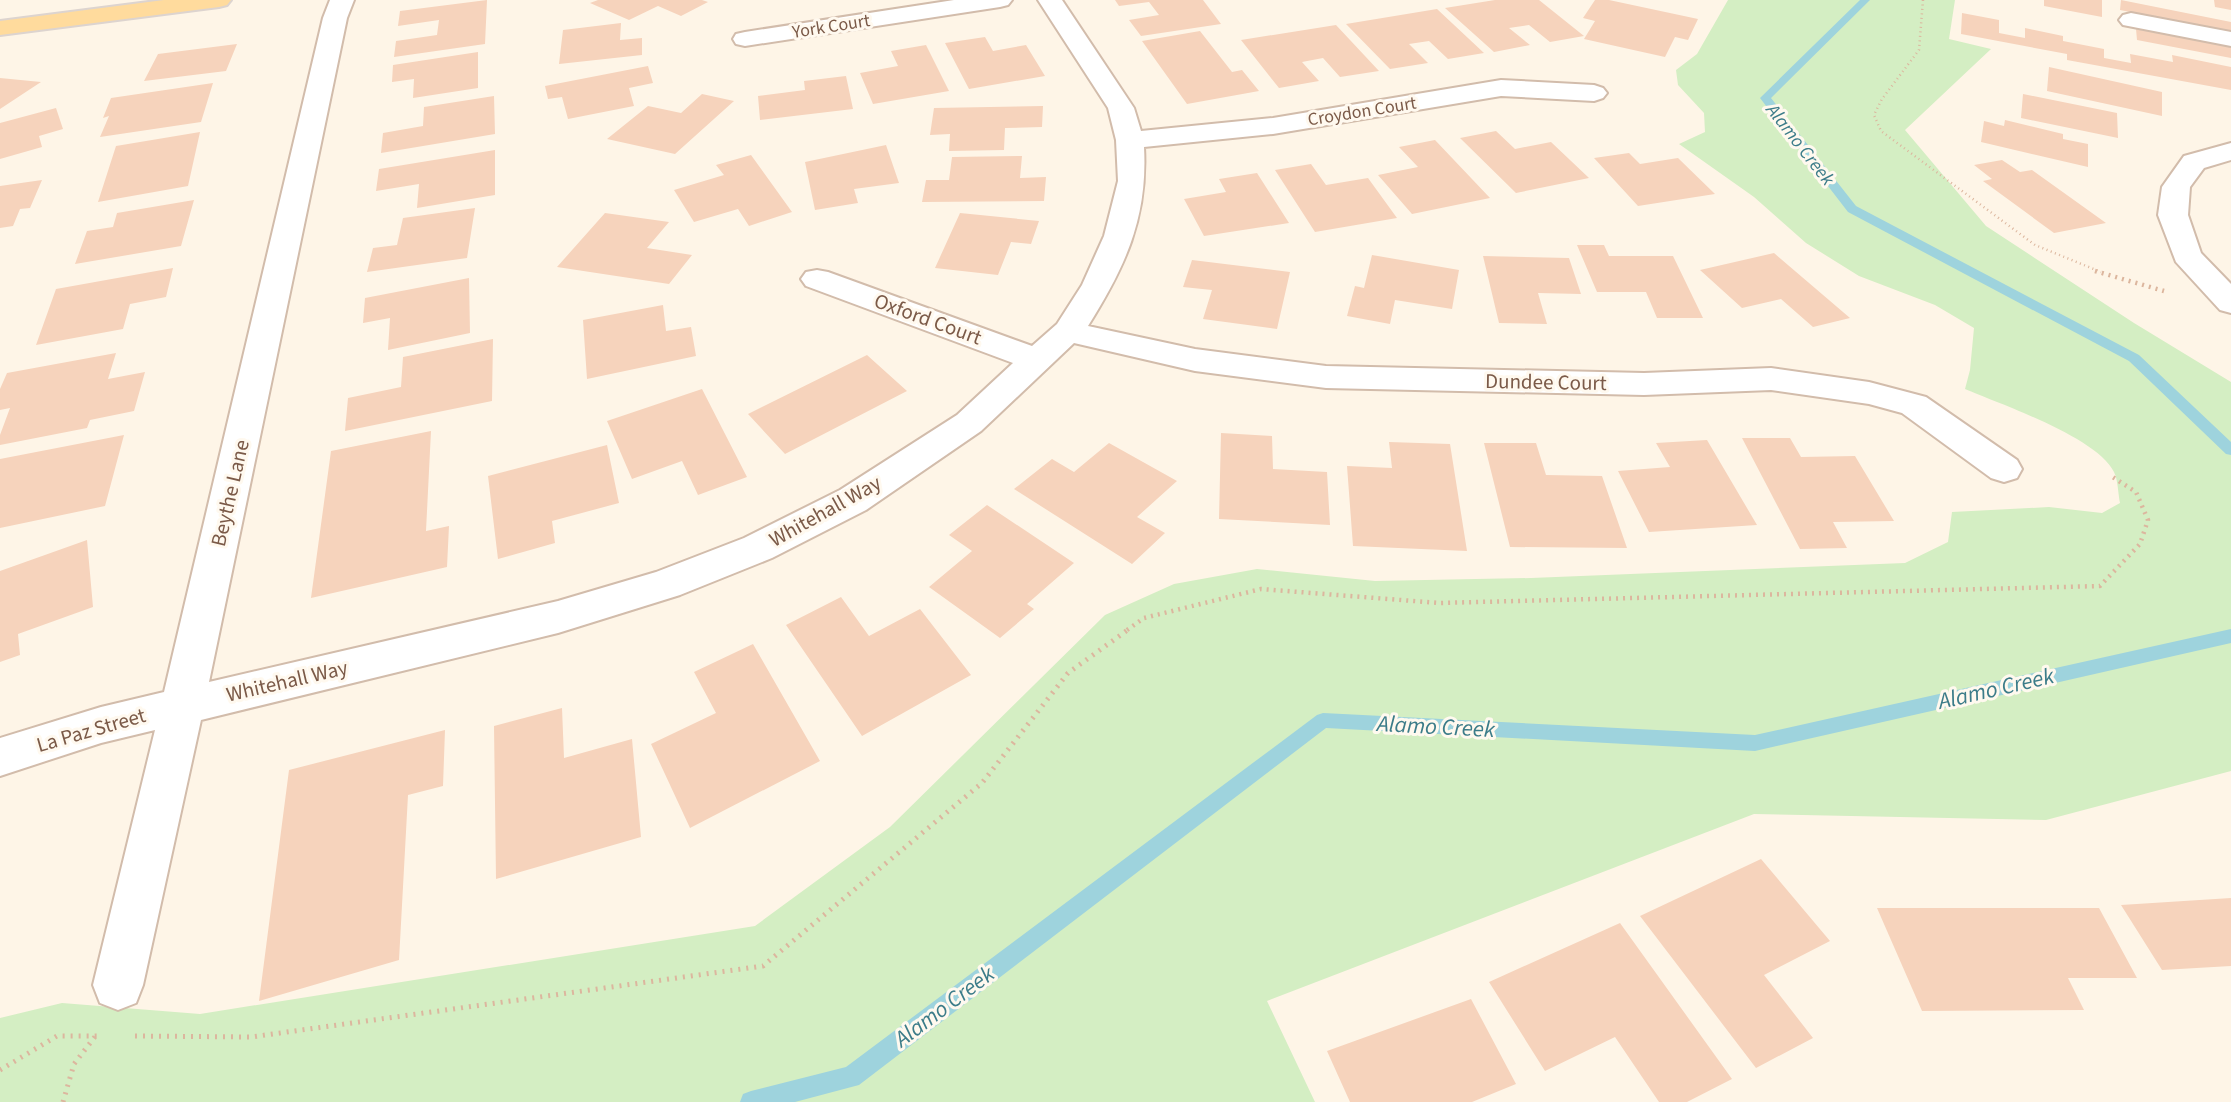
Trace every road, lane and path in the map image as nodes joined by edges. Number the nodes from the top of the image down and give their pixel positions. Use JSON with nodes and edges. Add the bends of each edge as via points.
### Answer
{"nodes":[{"id":1,"x":219,"y":0,"type":"edge"},
{"id":2,"x":342,"y":0,"type":"edge"},
{"id":3,"x":1000,"y":0,"type":"edge"},
{"id":4,"x":1050,"y":0,"type":"edge"},
{"id":5,"x":1923,"y":0,"type":"edge"},
{"id":6,"x":2131,"y":20,"type":"dead end"},
{"id":7,"x":0,"y":28,"type":"edge"},
{"id":8,"x":744,"y":39,"type":"dead end"},
{"id":9,"x":2231,"y":39,"type":"edge"},
{"id":10,"x":1594,"y":93,"type":"dead end"},
{"id":11,"x":1130,"y":140,"type":"junction"},
{"id":12,"x":2231,"y":151,"type":"edge"},
{"id":13,"x":817,"y":278,"type":"dead end"},
{"id":14,"x":2231,"y":303,"type":"edge"},
{"id":15,"x":1068,"y":331,"type":"junction"},
{"id":16,"x":1037,"y":360,"type":"junction"},
{"id":17,"x":2004,"y":469,"type":"dead end"},
{"id":18,"x":2111,"y":476,"type":"dead end"},
{"id":19,"x":183,"y":704,"type":"junction"},
{"id":20,"x":0,"y":757,"type":"edge"},
{"id":21,"x":118,"y":985,"type":"dead end"},
{"id":22,"x":109,"y":1036,"type":"dead end"},
{"id":23,"x":122,"y":1036,"type":"dead end"},
{"id":24,"x":74,"y":1064,"type":"dead end"},
{"id":25,"x":0,"y":1070,"type":"edge"},
{"id":26,"x":63,"y":1102,"type":"edge"}],
"edges":[{"from":1,"to":7,"type":"main road"},
{"from":2,"to":19,"type":"street","name":"Beythe Lane"},
{"from":3,"to":8,"type":"street","name":"York Court"},
{"from":4,"to":11,"type":"street","name":"Whitehall Way","via":[[1121,108]]},
{"from":5,"to":14,"type":"path","via":[[1919,50],[1874,115],[1881,131],[2035,245],[2061,258],[2165,292]]},
{"from":6,"to":9,"type":"street"},
{"from":10,"to":11,"type":"street","name":"Croydon Court","via":[[1501,88],[1273,125]]},
{"from":11,"to":15,"type":"street","name":"Whitehall Way","via":[[1132,181],[1119,236],[1098,285]]},
{"from":12,"to":14,"type":"street","via":[[2194,162],[2176,187],[2173,215],[2187,256]]},
{"from":13,"to":16,"type":"street","name":"Oxford Court"},
{"from":15,"to":16,"type":"street","name":"Whitehall Way"},
{"from":15,"to":17,"type":"street","name":"Dundee Court","via":[[1195,360],[1326,377],[1644,384],[1771,379],[1869,393],[1913,405]]},
{"from":16,"to":19,"type":"street","name":"Whitehall Way","via":[[969,422],[853,500],[758,548],[666,584],[558,617]]},
{"from":18,"to":23,"type":"path","via":[[2136,492],[2148,520],[2140,544],[2100,586],[1439,603],[1261,589],[1144,618],[1068,673],[982,783],[763,966],[251,1037]]},
{"from":19,"to":20,"type":"street","name":"La Paz Street"},
{"from":19,"to":21,"type":"street","name":"Beythe Lane"},
{"from":22,"to":25,"type":"path","via":[[57,1035]]},
{"from":24,"to":26,"type":"path"}]}
